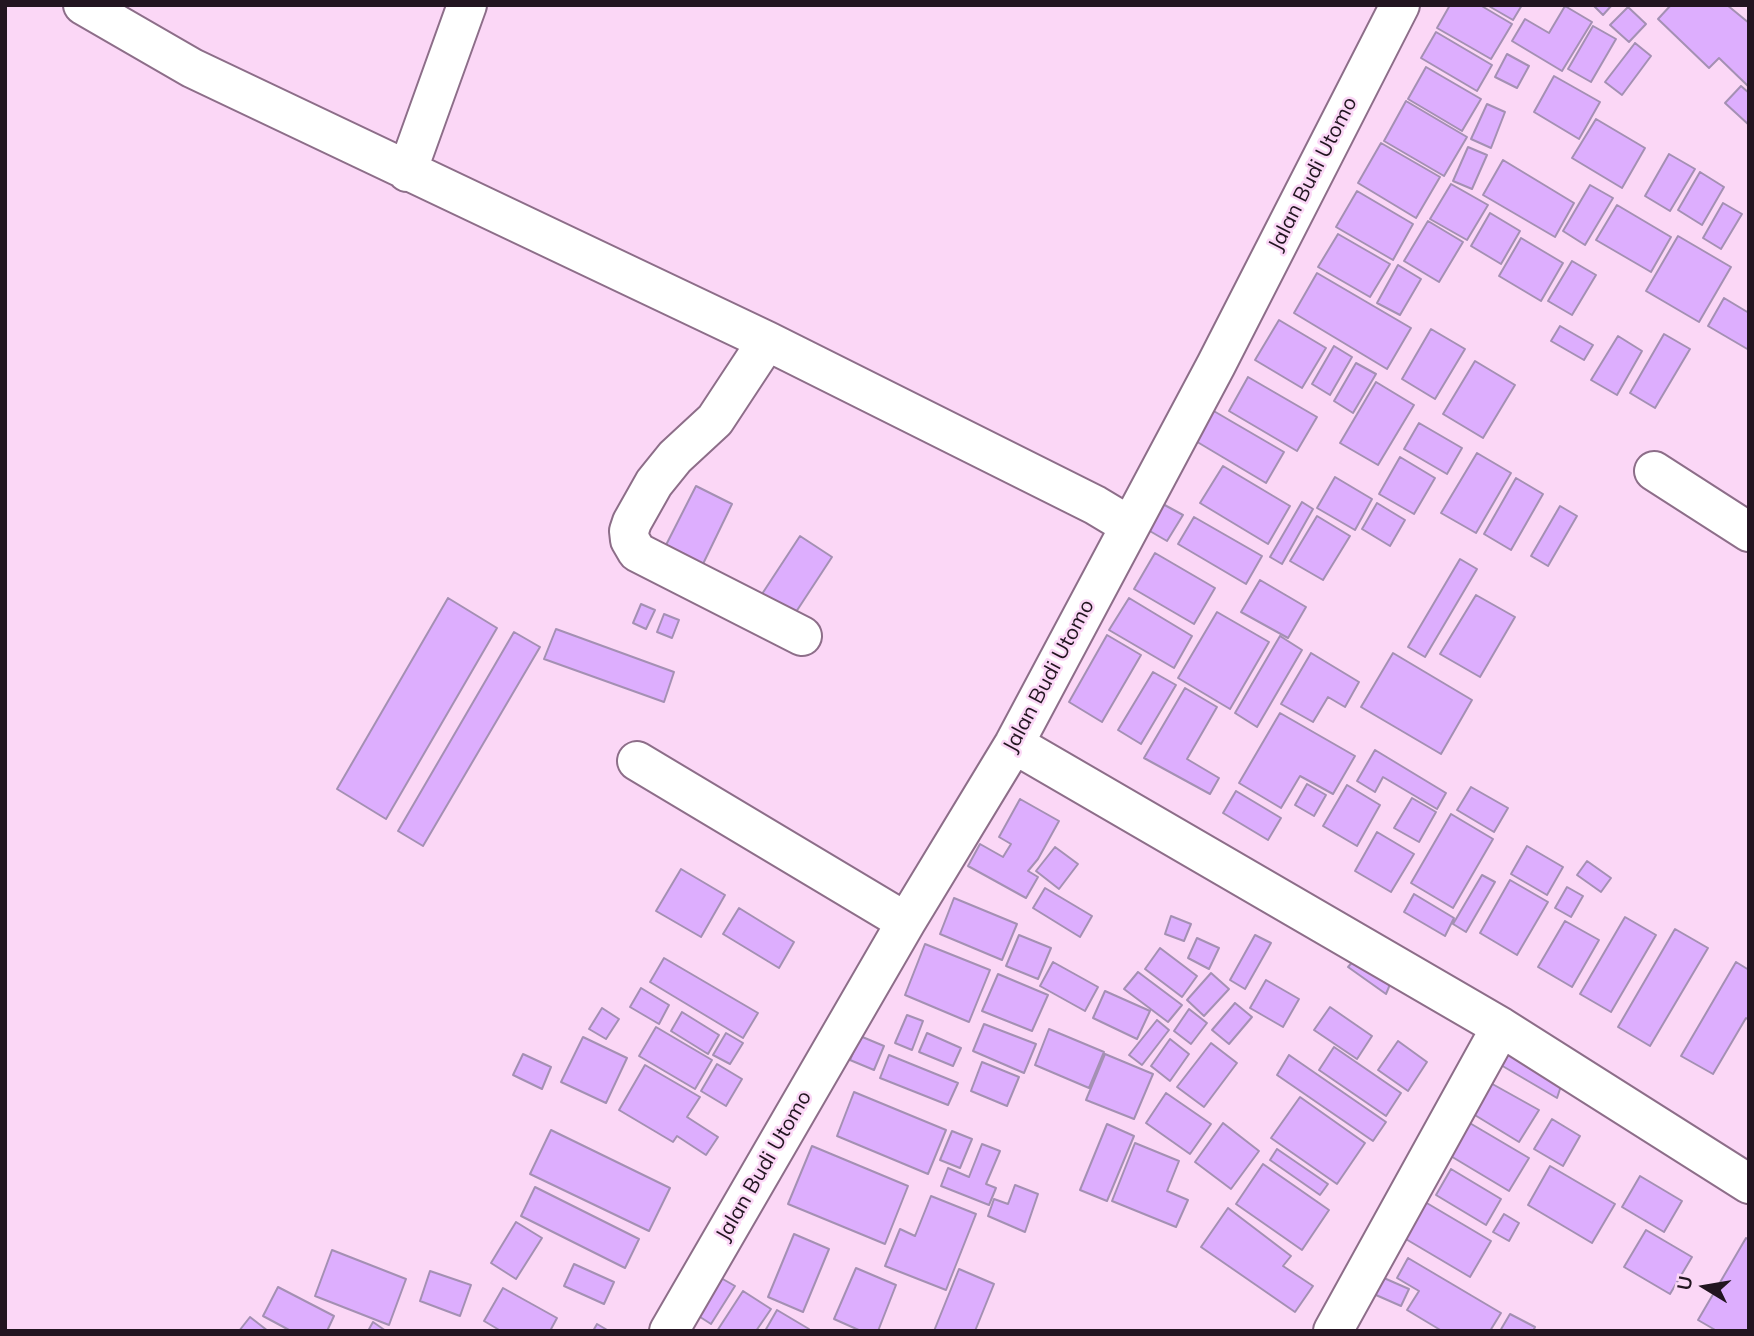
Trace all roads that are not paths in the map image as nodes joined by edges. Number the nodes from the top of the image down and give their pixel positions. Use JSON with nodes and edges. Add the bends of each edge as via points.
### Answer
{"nodes":[{"id":1,"x":83,"y":5,"type":"edge"},
{"id":2,"x":467,"y":5,"type":"edge"},
{"id":3,"x":1400,"y":5,"type":"edge"},
{"id":4,"x":407,"y":172,"type":"junction"},
{"id":5,"x":768,"y":341,"type":"junction"},
{"id":6,"x":1654,"y":471,"type":"dead end"},
{"id":7,"x":1130,"y":526,"type":"junction"},
{"id":8,"x":1749,"y":532,"type":"edge"},
{"id":9,"x":802,"y":636,"type":"dead end"},
{"id":10,"x":1014,"y":744,"type":"junction"},
{"id":11,"x":637,"y":761,"type":"dead end"},
{"id":12,"x":906,"y":922,"type":"junction"},
{"id":13,"x":1501,"y":1027,"type":"junction"},
{"id":14,"x":1749,"y":1184,"type":"edge"},
{"id":15,"x":669,"y":1331,"type":"edge"},
{"id":16,"x":1333,"y":1331,"type":"edge"}],
"edges":[{"from":1,"to":4,"type":"street","via":[[192,68]]},
{"from":2,"to":4,"type":"street"},
{"from":3,"to":7,"type":"street","name":"Jalan Budi Utomo"},
{"from":4,"to":5,"type":"street"},
{"from":5,"to":7,"type":"street"},
{"from":5,"to":9,"type":"street","via":[[715,420],[654,483],[632,522],[630,540],[637,552]]},
{"from":6,"to":8,"type":"street"},
{"from":7,"to":10,"type":"street","name":"Jalan Budi Utomo"},
{"from":10,"to":12,"type":"street","name":"Jalan Budi Utomo"},
{"from":10,"to":13,"type":"street"},
{"from":11,"to":12,"type":"street"},
{"from":12,"to":15,"type":"street","name":"Jalan Budi Utomo"},
{"from":13,"to":14,"type":"street"},
{"from":13,"to":16,"type":"street"}]}
